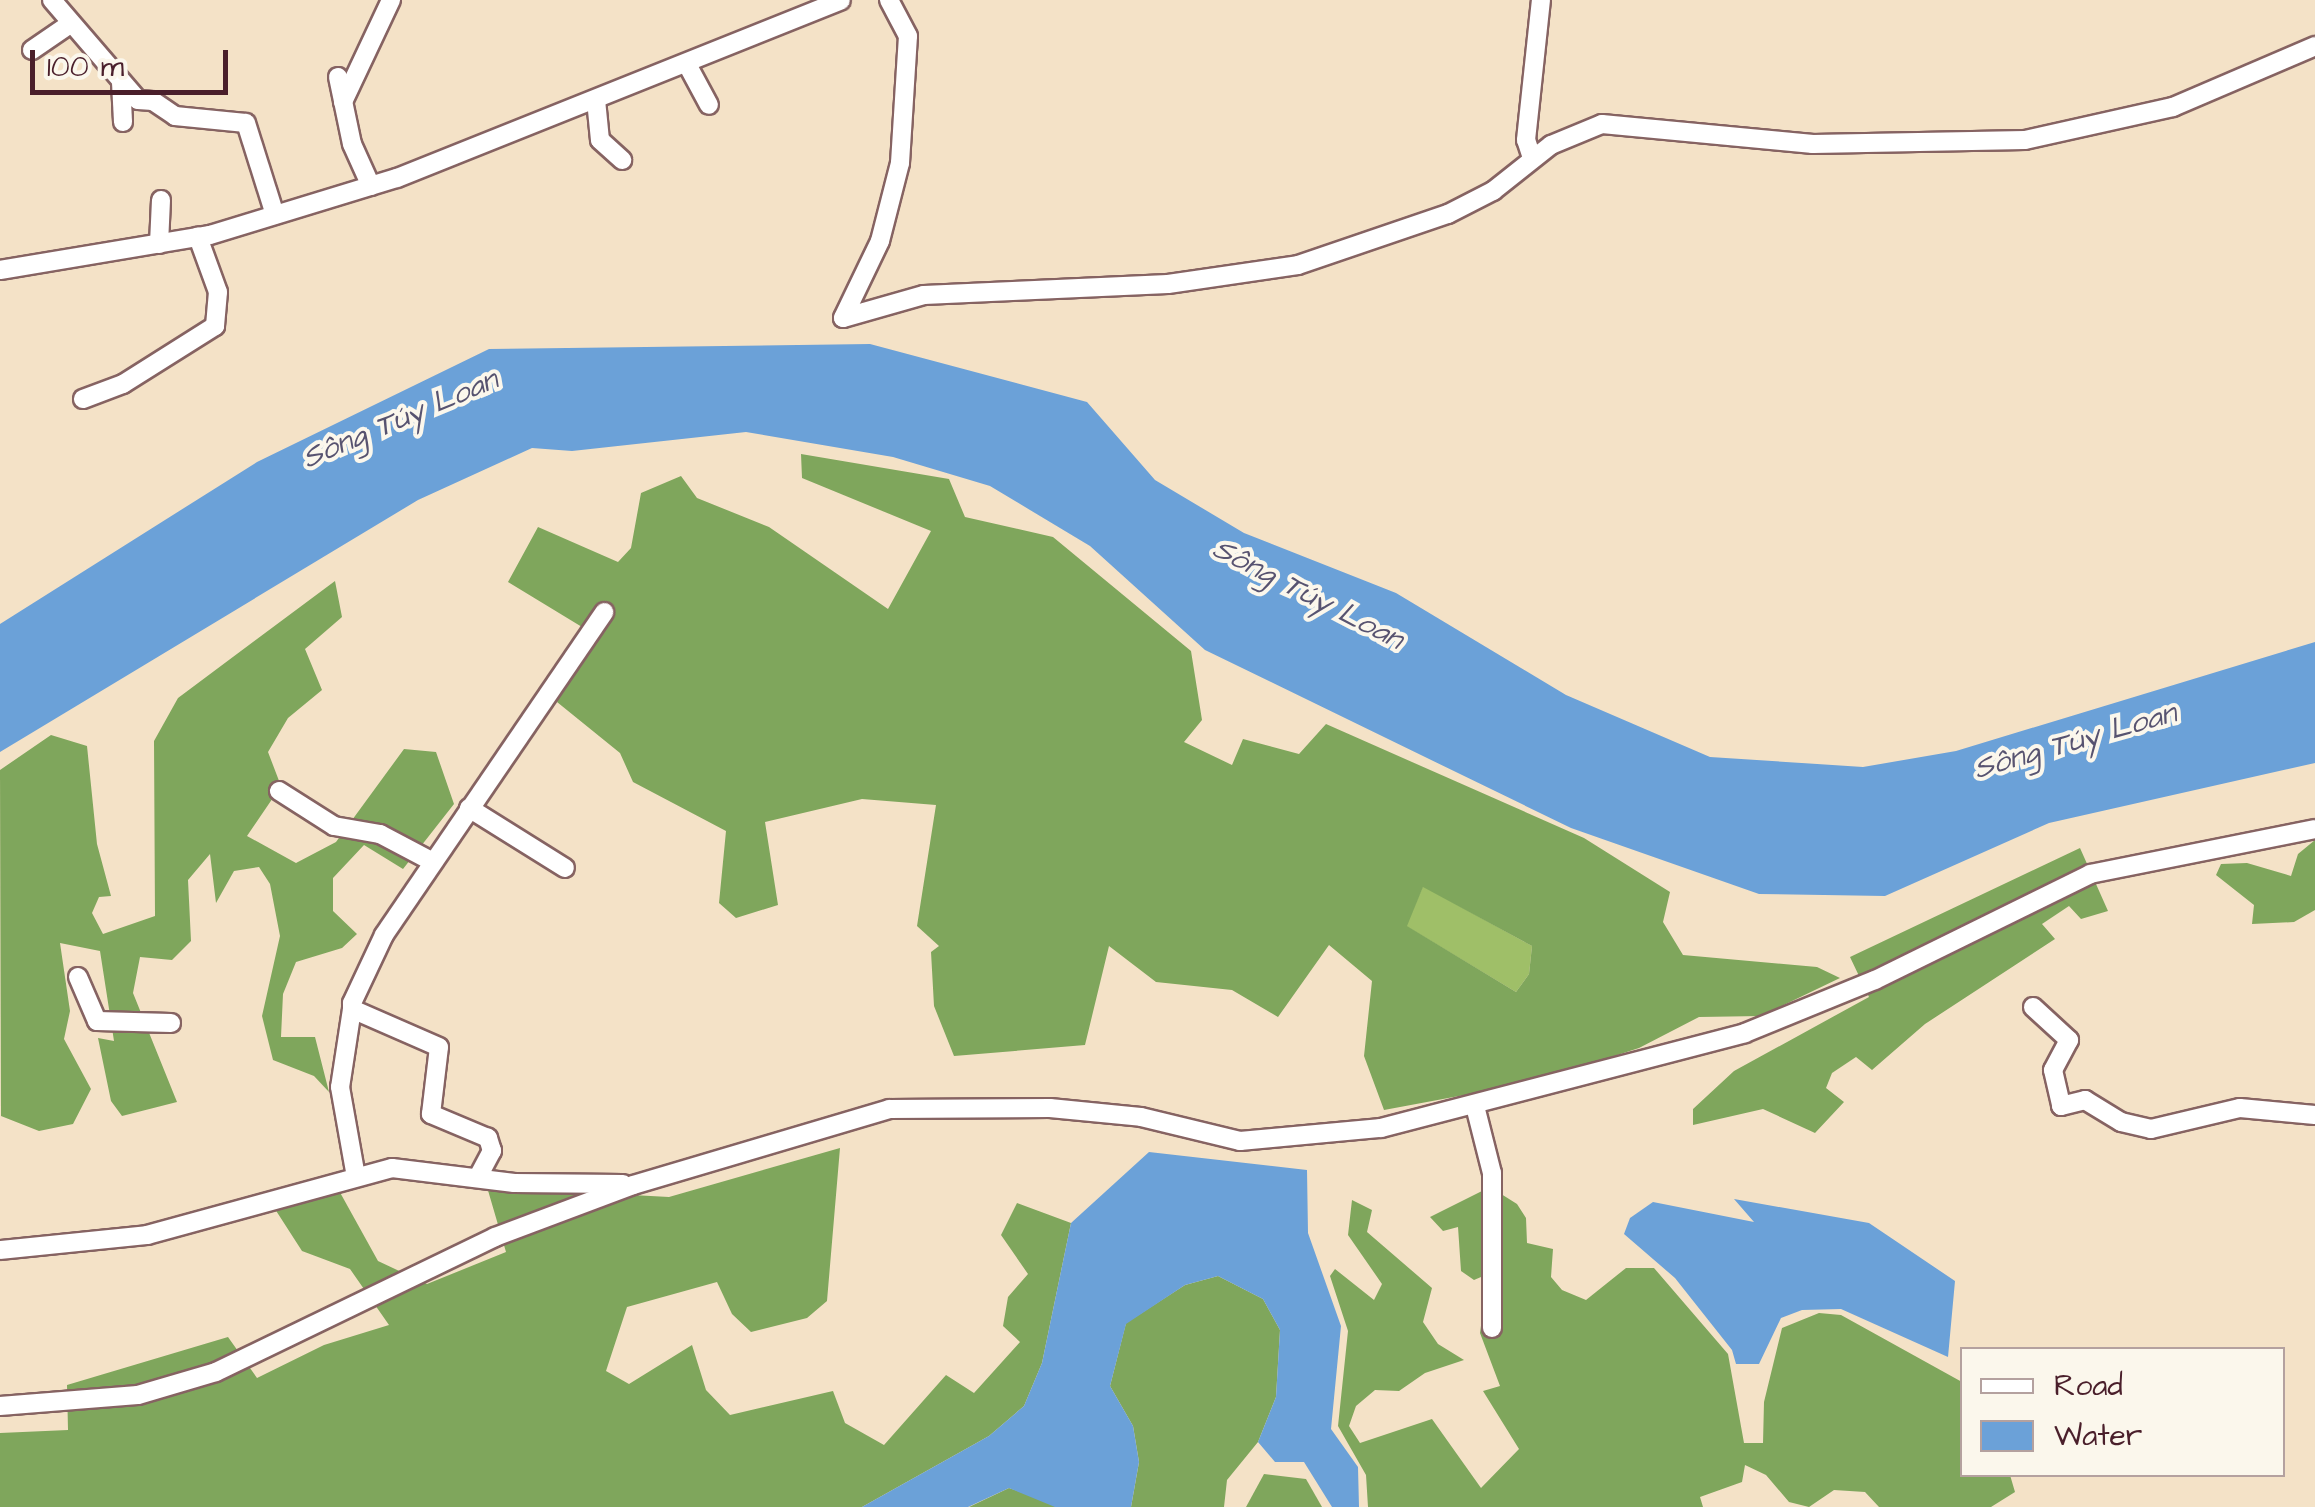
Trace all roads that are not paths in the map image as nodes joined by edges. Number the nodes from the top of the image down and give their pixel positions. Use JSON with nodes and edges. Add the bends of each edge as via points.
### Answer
{"nodes":[{"id":1,"x":52,"y":0,"type":"edge"},
{"id":2,"x":392,"y":0,"type":"edge"},
{"id":3,"x":840,"y":0,"type":"edge"},
{"id":4,"x":889,"y":0,"type":"edge"},
{"id":5,"x":1541,"y":0,"type":"edge"},
{"id":6,"x":70,"y":24,"type":"junction"},
{"id":7,"x":2315,"y":46,"type":"edge"},
{"id":8,"x":32,"y":50,"type":"dead end"},
{"id":9,"x":694,"y":64,"type":"junction"},
{"id":10,"x":338,"y":77,"type":"dead end"},
{"id":11,"x":122,"y":82,"type":"junction"},
{"id":12,"x":712,"y":99,"type":"dead end"},
{"id":13,"x":596,"y":100,"type":"junction"},
{"id":14,"x":343,"y":102,"type":"junction"},
{"id":15,"x":123,"y":122,"type":"dead end"},
{"id":16,"x":480,"y":124,"type":"dead end"},
{"id":17,"x":487,"y":142,"type":"junction"},
{"id":18,"x":1532,"y":158,"type":"junction"},
{"id":19,"x":622,"y":160,"type":"dead end"},
{"id":20,"x":371,"y":186,"type":"junction"},
{"id":21,"x":160,"y":200,"type":"dead end"},
{"id":22,"x":275,"y":215,"type":"junction"},
{"id":23,"x":198,"y":237,"type":"junction"},
{"id":24,"x":160,"y":244,"type":"junction"},
{"id":25,"x":0,"y":270,"type":"edge"},
{"id":26,"x":82,"y":398,"type":"dead end"},
{"id":27,"x":604,"y":612,"type":"dead end"},
{"id":28,"x":280,"y":791,"type":"dead end"},
{"id":29,"x":470,"y":808,"type":"junction"},
{"id":30,"x":2315,"y":829,"type":"edge"},
{"id":31,"x":433,"y":862,"type":"junction"},
{"id":32,"x":565,"y":868,"type":"dead end"},
{"id":33,"x":78,"y":976,"type":"dead end"},
{"id":34,"x":2033,"y":1008,"type":"dead end"},
{"id":35,"x":352,"y":1009,"type":"junction"},
{"id":36,"x":171,"y":1023,"type":"dead end"},
{"id":37,"x":1474,"y":1106,"type":"junction"},
{"id":38,"x":2315,"y":1115,"type":"edge"},
{"id":39,"x":356,"y":1177,"type":"junction"},
{"id":40,"x":478,"y":1177,"type":"junction"},
{"id":41,"x":633,"y":1185,"type":"junction"},
{"id":42,"x":0,"y":1250,"type":"edge"},
{"id":43,"x":1492,"y":1328,"type":"dead end"},
{"id":44,"x":0,"y":1406,"type":"edge"}],
"edges":[{"from":1,"to":6,"type":"street"},
{"from":2,"to":14,"type":"street"},
{"from":3,"to":9,"type":"street"},
{"from":4,"to":18,"type":"street","via":[[908,36],[900,163],[880,240],[843,318],[924,295],[1168,284],[1298,265],[1448,214],[1494,191]]},
{"from":5,"to":18,"type":"street","via":[[1526,140]]},
{"from":6,"to":8,"type":"street"},
{"from":6,"to":11,"type":"street"},
{"from":7,"to":18,"type":"street","via":[[2174,107],[2024,140],[1813,144],[1602,124]]},
{"from":9,"to":12,"type":"street"},
{"from":9,"to":13,"type":"street"},
{"from":10,"to":14,"type":"street"},
{"from":11,"to":15,"type":"street"},
{"from":11,"to":22,"type":"street","via":[[138,100],[175,116],[246,123]]},
{"from":13,"to":17,"type":"street"},
{"from":13,"to":19,"type":"street","via":[[600,140]]},
{"from":14,"to":20,"type":"street"},
{"from":16,"to":17,"type":"street"},
{"from":17,"to":20,"type":"street"},
{"from":20,"to":22,"type":"street"},
{"from":21,"to":24,"type":"street"},
{"from":22,"to":23,"type":"street"},
{"from":23,"to":24,"type":"street"},
{"from":23,"to":26,"type":"street","via":[[218,292],[214,326],[123,384]]},
{"from":24,"to":25,"type":"street"},
{"from":27,"to":29,"type":"street"},
{"from":28,"to":31,"type":"street","via":[[334,826],[380,834]]},
{"from":29,"to":31,"type":"street"},
{"from":29,"to":32,"type":"street"},
{"from":30,"to":37,"type":"street","via":[[2090,874],[1875,980],[1761,1027]]},
{"from":31,"to":35,"type":"street","via":[[384,935]]},
{"from":33,"to":36,"type":"street","via":[[97,1021]]},
{"from":34,"to":38,"type":"street","via":[[2069,1040],[2053,1070],[2061,1106],[2085,1100],[2121,1122],[2151,1129],[2240,1108]]},
{"from":35,"to":39,"type":"street","via":[[340,1088]]},
{"from":35,"to":40,"type":"street","via":[[438,1046],[431,1114],[488,1138],[492,1151]]},
{"from":37,"to":41,"type":"street","via":[[1381,1128],[1240,1141],[1142,1116],[1050,1108],[889,1109]]},
{"from":37,"to":43,"type":"street","via":[[1492,1173]]},
{"from":39,"to":40,"type":"street","via":[[392,1168]]},
{"from":39,"to":42,"type":"street","via":[[147,1234]]},
{"from":40,"to":41,"type":"street"},
{"from":41,"to":44,"type":"street","via":[[495,1237],[216,1372],[138,1395]]}]}
